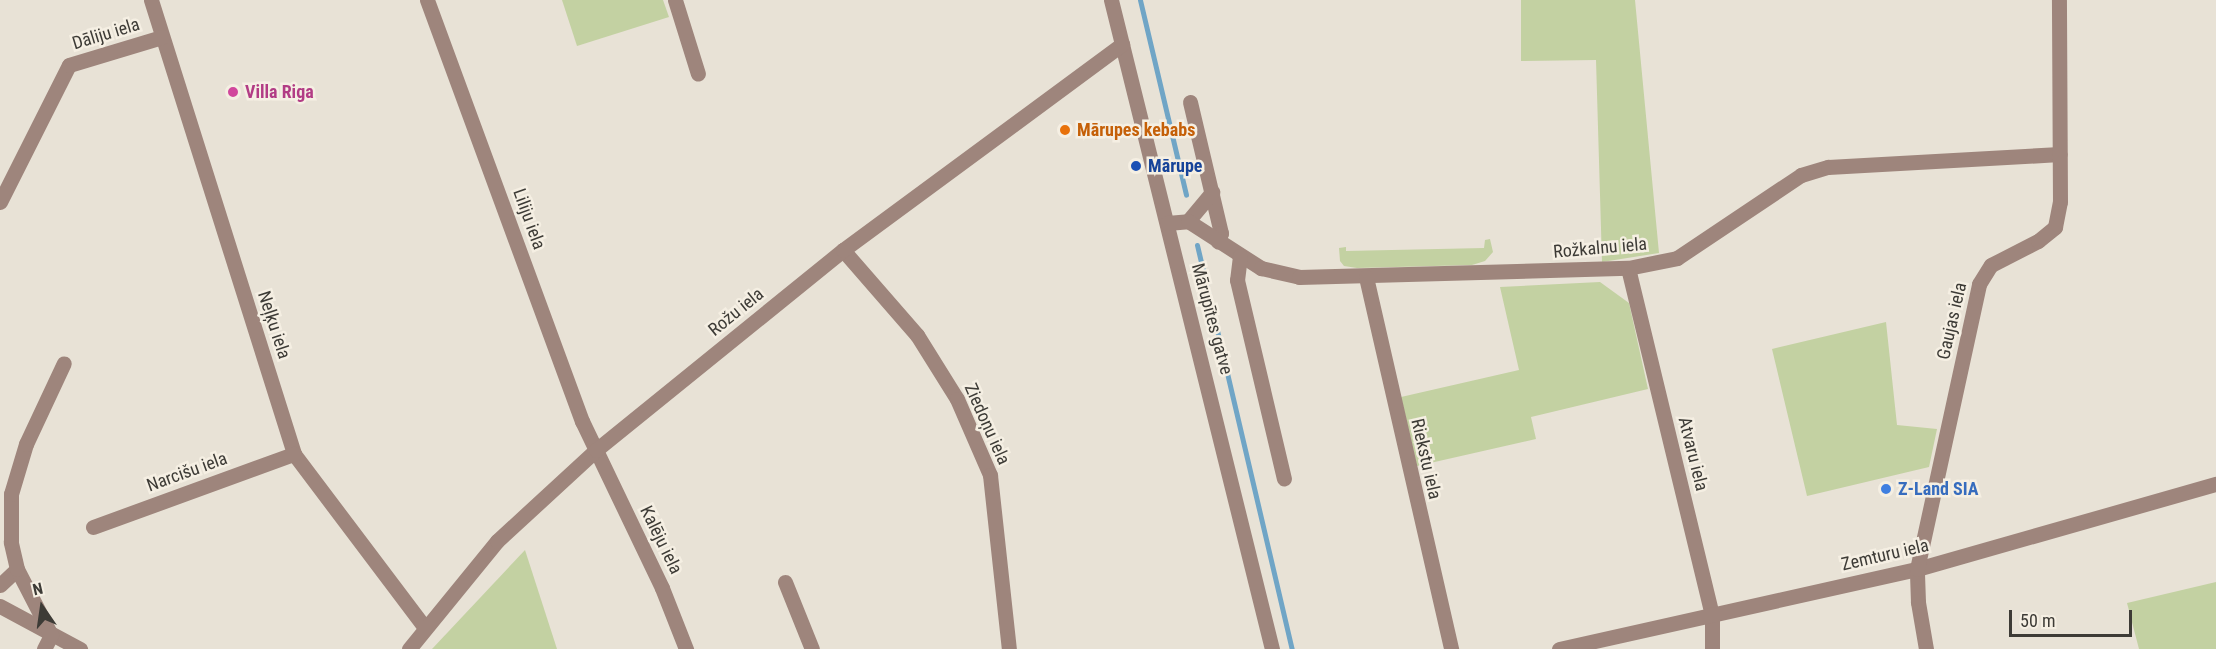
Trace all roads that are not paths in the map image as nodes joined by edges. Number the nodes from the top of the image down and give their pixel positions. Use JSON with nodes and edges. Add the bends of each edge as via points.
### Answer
{"nodes":[{"id":1,"x":151,"y":0,"type":"edge"},
{"id":2,"x":427,"y":0,"type":"edge"},
{"id":3,"x":675,"y":0,"type":"edge"},
{"id":4,"x":1111,"y":0,"type":"edge"},
{"id":5,"x":2060,"y":0,"type":"edge"},
{"id":6,"x":162,"y":37,"type":"junction"},
{"id":7,"x":1122,"y":44,"type":"junction"},
{"id":8,"x":698,"y":74,"type":"dead end"},
{"id":9,"x":1190,"y":102,"type":"dead end"},
{"id":10,"x":2060,"y":154,"type":"junction"},
{"id":11,"x":1212,"y":192,"type":"junction"},
{"id":12,"x":0,"y":202,"type":"edge"},
{"id":13,"x":1188,"y":221,"type":"junction"},
{"id":14,"x":1167,"y":224,"type":"junction"},
{"id":15,"x":1218,"y":241,"type":"junction"},
{"id":16,"x":843,"y":250,"type":"junction"},
{"id":17,"x":1240,"y":256,"type":"junction"},
{"id":18,"x":1628,"y":268,"type":"junction"},
{"id":19,"x":1366,"y":277,"type":"junction"},
{"id":20,"x":64,"y":363,"type":"dead end"},
{"id":21,"x":596,"y":450,"type":"junction"},
{"id":22,"x":294,"y":453,"type":"junction"},
{"id":23,"x":1284,"y":479,"type":"dead end"},
{"id":24,"x":2216,"y":484,"type":"edge"},
{"id":25,"x":93,"y":527,"type":"dead end"},
{"id":26,"x":16,"y":569,"type":"junction"},
{"id":27,"x":1917,"y":569,"type":"junction"},
{"id":28,"x":785,"y":582,"type":"dead end"},
{"id":29,"x":0,"y":585,"type":"edge"},
{"id":30,"x":0,"y":606,"type":"edge"},
{"id":31,"x":1712,"y":614,"type":"junction"},
{"id":32,"x":425,"y":628,"type":"junction"},
{"id":33,"x":51,"y":634,"type":"junction"},
{"id":34,"x":44,"y":649,"type":"edge"},
{"id":35,"x":80,"y":649,"type":"edge"},
{"id":36,"x":409,"y":649,"type":"edge"},
{"id":37,"x":686,"y":649,"type":"edge"},
{"id":38,"x":812,"y":649,"type":"edge"},
{"id":39,"x":1009,"y":649,"type":"edge"},
{"id":40,"x":1272,"y":649,"type":"edge"},
{"id":41,"x":1451,"y":649,"type":"edge"},
{"id":42,"x":1559,"y":649,"type":"edge"},
{"id":43,"x":1712,"y":649,"type":"edge"},
{"id":44,"x":1926,"y":649,"type":"edge"}],
"edges":[{"from":1,"to":6,"type":"street","name":"Neļķu iela"},
{"from":2,"to":21,"type":"street","name":"Liliju iela"},
{"from":3,"to":8,"type":"street"},
{"from":4,"to":7,"type":"street","name":"Mārupītes gatve"},
{"from":5,"to":10,"type":"street","name":"Gaujas iela"},
{"from":6,"to":12,"type":"street","name":"Dāliju iela","via":[[69,65]]},
{"from":6,"to":22,"type":"street","name":"Neļķu iela"},
{"from":7,"to":14,"type":"street","name":"Mārupītes gatve"},
{"from":7,"to":16,"type":"street","name":"Rožu iela"},
{"from":9,"to":11,"type":"street"},
{"from":10,"to":18,"type":"street","name":"Rožkalnu iela","via":[[1828,167],[1801,175],[1677,258]]},
{"from":10,"to":27,"type":"street","name":"Gaujas iela","via":[[2060,202],[2055,227],[2038,241],[1991,265],[1979,284]]},
{"from":11,"to":13,"type":"street"},
{"from":11,"to":15,"type":"street","via":[[1221,233]]},
{"from":13,"to":14,"type":"street"},
{"from":13,"to":15,"type":"street","name":"Rožkalnu iela"},
{"from":14,"to":40,"type":"street","name":"Mārupītes gatve"},
{"from":15,"to":17,"type":"street","name":"Rožkalnu iela"},
{"from":16,"to":21,"type":"street","name":"Rožu iela"},
{"from":16,"to":39,"type":"street","name":"Ziedoņu iela","via":[[917,335],[957,399],[990,475]]},
{"from":17,"to":19,"type":"street","name":"Rožkalnu iela","via":[[1280,275]]},
{"from":17,"to":23,"type":"street","via":[[1237,280]]},
{"from":18,"to":19,"type":"street","name":"Rožkalnu iela"},
{"from":18,"to":31,"type":"street","name":"Atvaru iela"},
{"from":19,"to":41,"type":"street","name":"Riekstu iela"},
{"from":20,"to":26,"type":"street","via":[[26,444],[11,494],[11,542]]},
{"from":21,"to":32,"type":"street","name":"Rožu iela","via":[[497,541]]},
{"from":21,"to":37,"type":"street","name":"Kalēju iela","via":[[662,588]]},
{"from":22,"to":25,"type":"street","name":"Narcišu iela"},
{"from":22,"to":32,"type":"street","name":"Neļķu iela"},
{"from":24,"to":27,"type":"street","name":"Zemturu iela"},
{"from":26,"to":29,"type":"street"},
{"from":26,"to":33,"type":"street"},
{"from":27,"to":31,"type":"street","name":"Zemturu iela"},
{"from":27,"to":44,"type":"street","name":"Gaujas iela"},
{"from":28,"to":38,"type":"street"},
{"from":30,"to":33,"type":"street"},
{"from":31,"to":42,"type":"street","name":"Zemturu iela"},
{"from":31,"to":43,"type":"street","name":"Atvaru iela"},
{"from":32,"to":36,"type":"street","name":"Rožu iela"},
{"from":33,"to":34,"type":"street"},
{"from":33,"to":35,"type":"street"}]}
